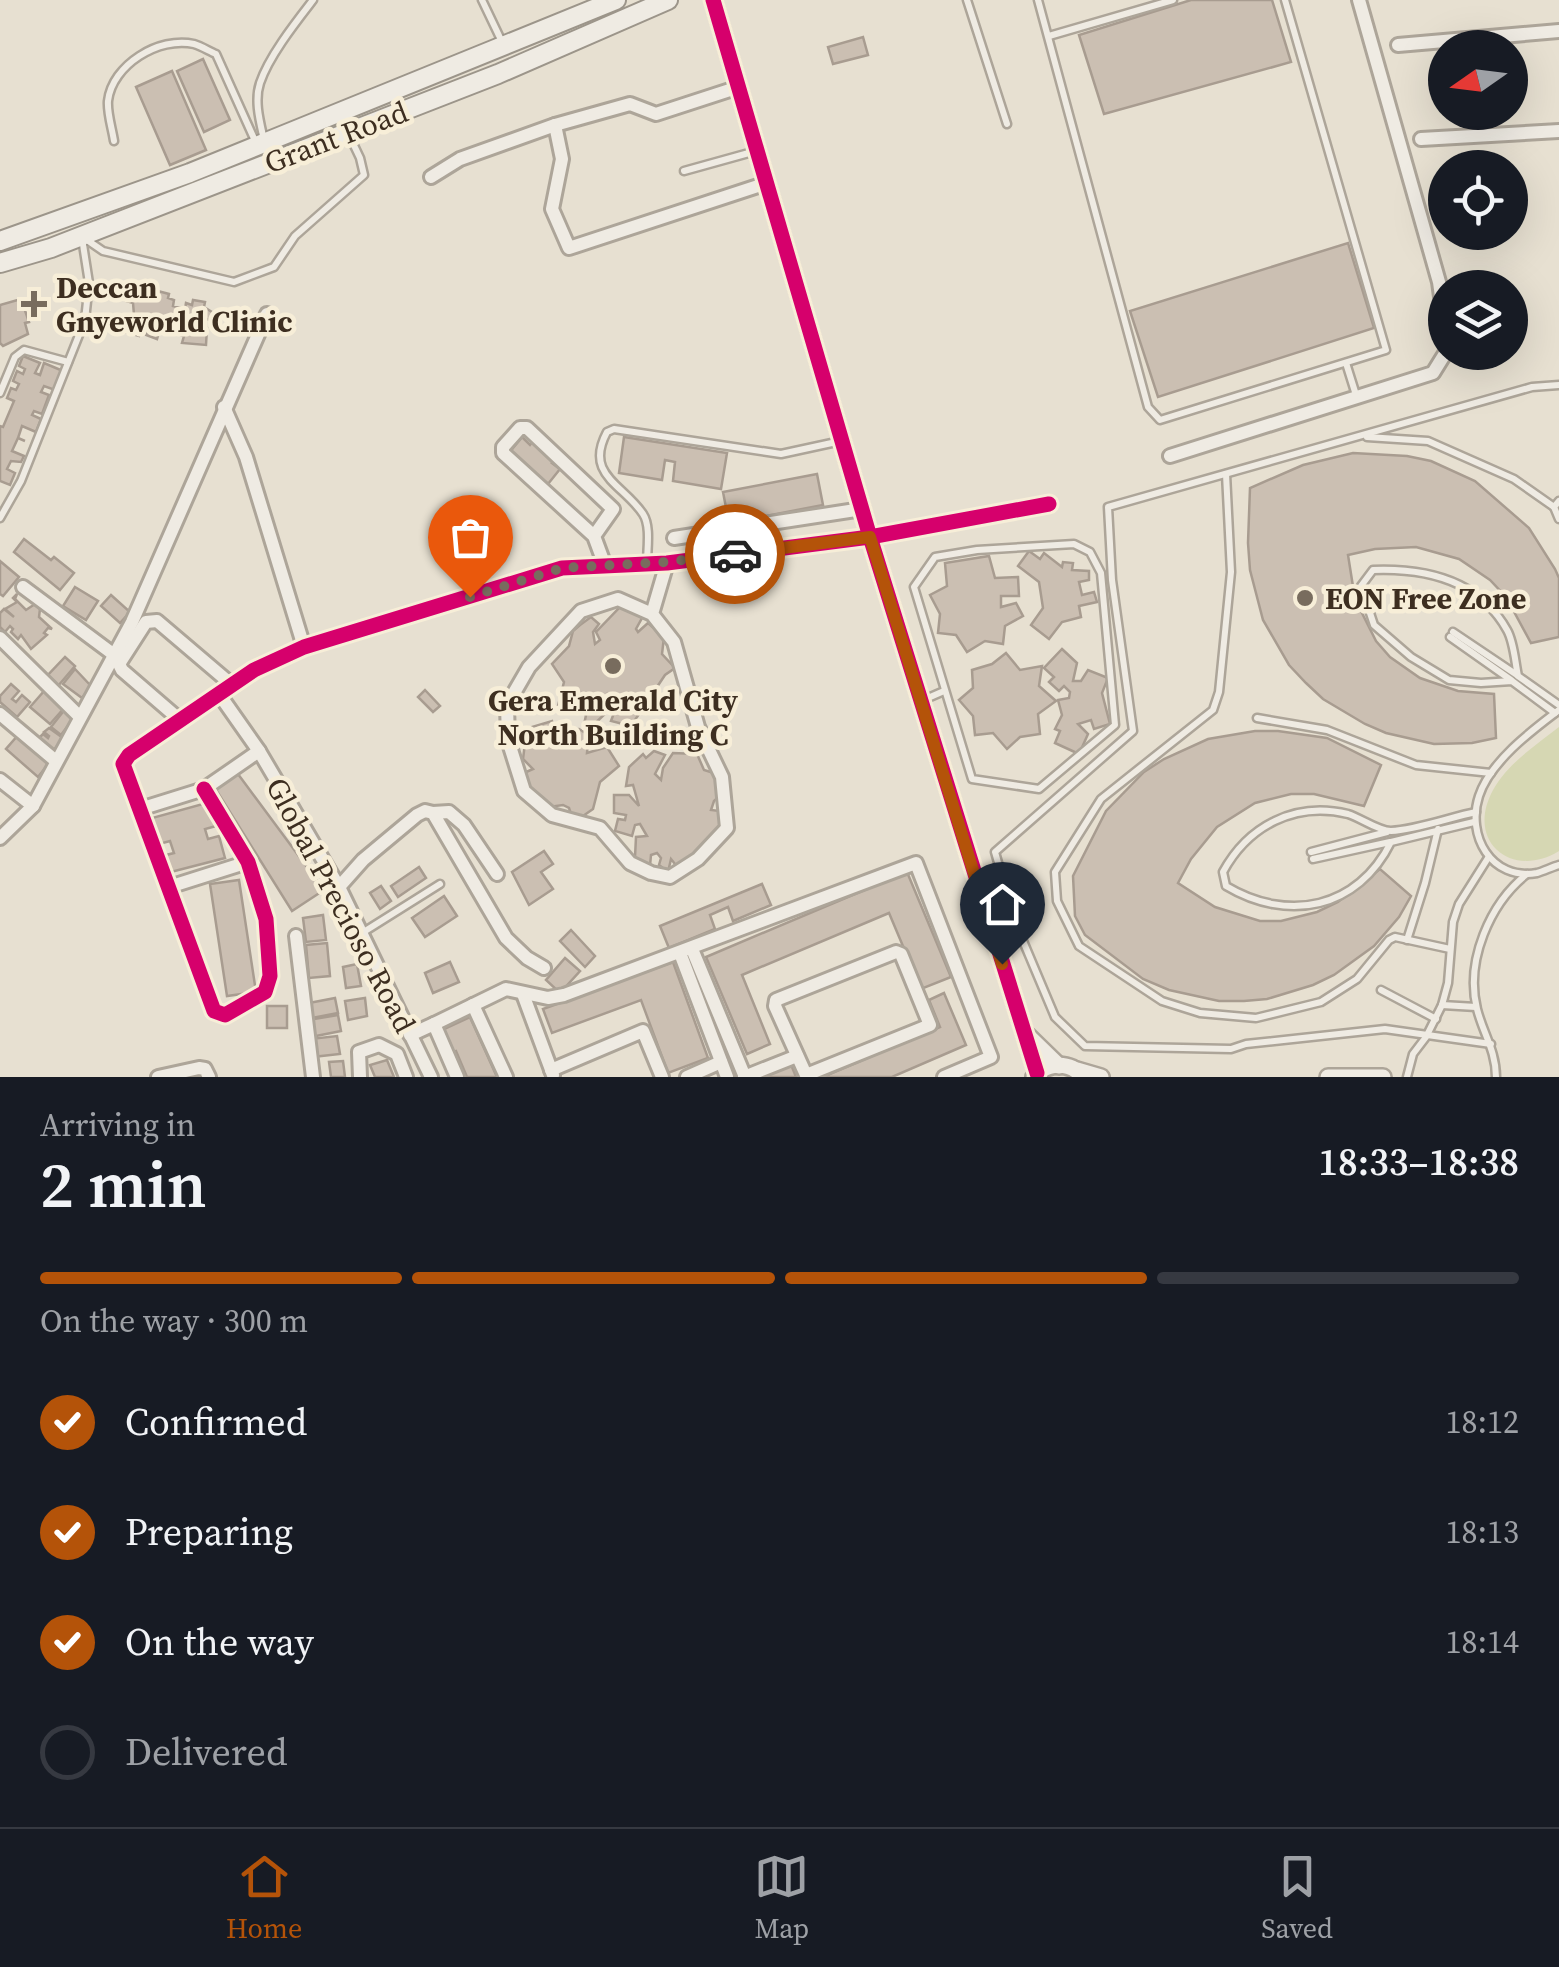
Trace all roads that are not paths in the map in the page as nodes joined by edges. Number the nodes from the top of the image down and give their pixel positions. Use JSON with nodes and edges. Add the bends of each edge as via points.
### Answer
{"nodes":[{"id":1,"x":313,"y":0,"type":"edge"},
{"id":2,"x":482,"y":0,"type":"edge"},
{"id":3,"x":668,"y":0,"type":"edge"},
{"id":4,"x":713,"y":0,"type":"edge"},
{"id":5,"x":967,"y":0,"type":"edge"},
{"id":6,"x":1038,"y":0,"type":"edge"},
{"id":7,"x":1172,"y":0,"type":"edge"},
{"id":8,"x":1285,"y":0,"type":"edge"},
{"id":9,"x":1359,"y":0,"type":"edge"},
{"id":10,"x":610,"y":1,"type":"edge"},
{"id":11,"x":1559,"y":31,"type":"edge"},
{"id":12,"x":1049,"y":36,"type":"junction"},
{"id":13,"x":1398,"y":45,"type":"dead end"},
{"id":14,"x":504,"y":46,"type":"junction"},
{"id":15,"x":738,"y":87,"type":"junction"},
{"id":16,"x":1007,"y":124,"type":"dead end"},
{"id":17,"x":556,"y":125,"type":"junction"},
{"id":18,"x":1559,"y":131,"type":"edge"},
{"id":19,"x":347,"y":132,"type":"junction"},
{"id":20,"x":1420,"y":139,"type":"dead end"},
{"id":21,"x":114,"y":140,"type":"dead end"},
{"id":22,"x":260,"y":142,"type":"junction"},
{"id":23,"x":757,"y":151,"type":"junction"},
{"id":24,"x":684,"y":171,"type":"dead end"},
{"id":25,"x":431,"y":177,"type":"dead end"},
{"id":26,"x":766,"y":183,"type":"junction"},
{"id":27,"x":81,"y":236,"type":"junction"},
{"id":28,"x":0,"y":241,"type":"edge"},
{"id":29,"x":0,"y":263,"type":"edge"},
{"id":30,"x":1436,"y":270,"type":"edge"},
{"id":31,"x":267,"y":314,"type":"dead end"},
{"id":32,"x":68,"y":362,"type":"junction"},
{"id":33,"x":1346,"y":363,"type":"junction"},
{"id":34,"x":1435,"y":370,"type":"edge"},
{"id":35,"x":1559,"y":385,"type":"edge"},
{"id":36,"x":0,"y":392,"type":"edge"},
{"id":37,"x":1357,"y":398,"type":"junction"},
{"id":38,"x":224,"y":407,"type":"junction"},
{"id":39,"x":1362,"y":436,"type":"junction"},
{"id":40,"x":842,"y":441,"type":"junction"},
{"id":41,"x":1170,"y":456,"type":"dead end"},
{"id":42,"x":1226,"y":474,"type":"junction"},
{"id":43,"x":1049,"y":504,"type":"dead end"},
{"id":44,"x":1556,"y":504,"type":"edge"},
{"id":45,"x":862,"y":509,"type":"junction"},
{"id":46,"x":0,"y":518,"type":"edge"},
{"id":47,"x":1559,"y":518,"type":"edge"},
{"id":48,"x":720,"y":526,"type":"junction"},
{"id":49,"x":594,"y":536,"type":"junction"},
{"id":50,"x":870,"y":537,"type":"junction"},
{"id":51,"x":674,"y":538,"type":"dead end"},
{"id":52,"x":727,"y":555,"type":"junction"},
{"id":53,"x":666,"y":562,"type":"junction"},
{"id":54,"x":604,"y":563,"type":"junction"},
{"id":55,"x":647,"y":564,"type":"junction"},
{"id":56,"x":24,"y":588,"type":"dead end"},
{"id":57,"x":652,"y":614,"type":"junction"},
{"id":58,"x":1452,"y":634,"type":"dead end"},
{"id":59,"x":0,"y":638,"type":"edge"},
{"id":60,"x":304,"y":647,"type":"junction"},
{"id":61,"x":113,"y":654,"type":"junction"},
{"id":62,"x":1515,"y":678,"type":"junction"},
{"id":63,"x":231,"y":684,"type":"junction"},
{"id":64,"x":944,"y":691,"type":"junction"},
{"id":65,"x":219,"y":694,"type":"junction"},
{"id":66,"x":920,"y":702,"type":"junction"},
{"id":67,"x":1558,"y":709,"type":"edge"},
{"id":68,"x":0,"y":714,"type":"edge"},
{"id":69,"x":80,"y":716,"type":"junction"},
{"id":70,"x":1257,"y":718,"type":"dead end"},
{"id":71,"x":180,"y":720,"type":"junction"},
{"id":72,"x":258,"y":751,"type":"junction"},
{"id":73,"x":56,"y":761,"type":"junction"},
{"id":74,"x":1491,"y":773,"type":"junction"},
{"id":75,"x":0,"y":780,"type":"edge"},
{"id":76,"x":204,"y":789,"type":"junction"},
{"id":77,"x":33,"y":806,"type":"junction"},
{"id":78,"x":140,"y":809,"type":"junction"},
{"id":79,"x":1476,"y":812,"type":"junction"},
{"id":80,"x":433,"y":813,"type":"junction"},
{"id":81,"x":1474,"y":822,"type":"junction"},
{"id":82,"x":1438,"y":829,"type":"junction"},
{"id":83,"x":1388,"y":831,"type":"junction"},
{"id":84,"x":0,"y":838,"type":"edge"},
{"id":85,"x":1391,"y":842,"type":"junction"},
{"id":86,"x":1488,"y":858,"type":"junction"},
{"id":87,"x":248,"y":862,"type":"junction"},
{"id":88,"x":1559,"y":864,"type":"edge"},
{"id":89,"x":1528,"y":873,"type":"junction"},
{"id":90,"x":497,"y":874,"type":"dead end"},
{"id":91,"x":440,"y":884,"type":"dead end"},
{"id":92,"x":169,"y":887,"type":"junction"},
{"id":93,"x":338,"y":887,"type":"junction"},
{"id":94,"x":361,"y":934,"type":"junction"},
{"id":95,"x":296,"y":936,"type":"dead end"},
{"id":96,"x":1406,"y":940,"type":"junction"},
{"id":97,"x":1450,"y":949,"type":"junction"},
{"id":98,"x":686,"y":951,"type":"junction"},
{"id":99,"x":544,"y":968,"type":"dead end"},
{"id":100,"x":1381,"y":990,"type":"dead end"},
{"id":101,"x":523,"y":994,"type":"junction"},
{"id":102,"x":474,"y":1005,"type":"junction"},
{"id":103,"x":1442,"y":1005,"type":"junction"},
{"id":104,"x":1476,"y":1007,"type":"junction"},
{"id":105,"x":1436,"y":1018,"type":"junction"},
{"id":106,"x":434,"y":1024,"type":"junction"},
{"id":107,"x":1022,"y":1030,"type":"junction"},
{"id":108,"x":410,"y":1035,"type":"junction"},
{"id":109,"x":1426,"y":1037,"type":"junction"},
{"id":110,"x":1491,"y":1044,"type":"junction"},
{"id":111,"x":797,"y":1056,"type":"junction"},
{"id":112,"x":721,"y":1062,"type":"junction"},
{"id":113,"x":1059,"y":1066,"type":"junction"},
{"id":114,"x":552,"y":1073,"type":"edge"},
{"id":115,"x":1080,"y":1073,"type":"edge"},
{"id":116,"x":1034,"y":1076,"type":"edge"},
{"id":117,"x":158,"y":1077,"type":"edge"},
{"id":118,"x":209,"y":1077,"type":"edge"},
{"id":119,"x":312,"y":1077,"type":"edge"},
{"id":120,"x":360,"y":1077,"type":"edge"},
{"id":121,"x":406,"y":1077,"type":"edge"},
{"id":122,"x":431,"y":1077,"type":"edge"},
{"id":123,"x":457,"y":1077,"type":"edge"},
{"id":124,"x":506,"y":1077,"type":"edge"},
{"id":125,"x":662,"y":1077,"type":"edge"},
{"id":126,"x":688,"y":1077,"type":"edge"},
{"id":127,"x":727,"y":1077,"type":"edge"},
{"id":128,"x":745,"y":1077,"type":"edge"},
{"id":129,"x":944,"y":1077,"type":"edge"},
{"id":130,"x":1100,"y":1077,"type":"edge"},
{"id":131,"x":1328,"y":1077,"type":"edge"},
{"id":132,"x":1384,"y":1077,"type":"edge"},
{"id":133,"x":1407,"y":1077,"type":"edge"},
{"id":134,"x":1496,"y":1077,"type":"edge"}],
"edges":[{"from":1,"to":22,"type":"lane","via":[[260,84]]},
{"from":2,"to":14,"type":"lane"},
{"from":3,"to":19,"type":"main road","name":"Grant Road"},
{"from":4,"to":15,"type":"street"},
{"from":5,"to":16,"type":"lane"},
{"from":6,"to":12,"type":"lane"},
{"from":7,"to":12,"type":"lane"},
{"from":8,"to":33,"type":"lane","via":[[1386,350]]},
{"from":9,"to":30,"type":"street"},
{"from":10,"to":14,"type":"main road","name":"Grant Road"},
{"from":11,"to":13,"type":"street"},
{"from":12,"to":33,"type":"lane","via":[[1154,415],[1167,420]]},
{"from":14,"to":22,"type":"main road","name":"Grant Road"},
{"from":15,"to":17,"type":"street","via":[[656,114],[630,104]]},
{"from":15,"to":23,"type":"street"},
{"from":17,"to":25,"type":"street","via":[[460,159]]},
{"from":17,"to":26,"type":"street","via":[[562,158],[552,210],[569,248]]},
{"from":18,"to":20,"type":"street"},
{"from":19,"to":27,"type":"main road","name":"Grant Road"},
{"from":19,"to":27,"type":"lane","via":[[364,175],[295,236],[274,267],[234,282],[103,251]]},
{"from":21,"to":22,"type":"lane","via":[[108,102],[126,62],[192,43],[216,54]]},
{"from":22,"to":28,"type":"main road","name":"Grant Road"},
{"from":23,"to":24,"type":"lane"},
{"from":23,"to":26,"type":"street"},
{"from":26,"to":40,"type":"street"},
{"from":27,"to":29,"type":"main road","name":"Grant Road"},
{"from":27,"to":32,"type":"lane","via":[[89,296]]},
{"from":31,"to":38,"type":"street"},
{"from":32,"to":36,"type":"lane","via":[[24,350]]},
{"from":32,"to":46,"type":"lane"},
{"from":33,"to":37,"type":"lane"},
{"from":34,"to":37,"type":"street"},
{"from":35,"to":39,"type":"lane"},
{"from":37,"to":41,"type":"street"},
{"from":38,"to":60,"type":"street","via":[[246,457]]},
{"from":38,"to":61,"type":"street"},
{"from":39,"to":42,"type":"lane"},
{"from":39,"to":44,"type":"lane","via":[[1428,441]]},
{"from":40,"to":45,"type":"street"},
{"from":40,"to":55,"type":"lane","via":[[780,454],[607,432],[600,464],[644,515]]},
{"from":42,"to":96,"type":"lane","via":[[1231,572],[1213,710],[1101,798],[1055,872],[1058,902],[1079,946],[1162,1001],[1200,1013],[1256,1018],[1321,1002],[1357,979],[1389,940]]},
{"from":42,"to":109,"type":"lane","via":[[1108,507],[1134,731],[995,852],[1015,922],[1054,1017],[1085,1046],[1231,1049],[1385,1029]]},
{"from":43,"to":50,"type":"street"},
{"from":44,"to":47,"type":"lane"},
{"from":45,"to":48,"type":"street"},
{"from":45,"to":50,"type":"street"},
{"from":48,"to":51,"type":"street"},
{"from":48,"to":52,"type":"street"},
{"from":49,"to":49,"type":"street","via":[[502,453],[520,428],[613,508]]},
{"from":49,"to":54,"type":"street"},
{"from":50,"to":52,"type":"street"},
{"from":50,"to":66,"type":"street"},
{"from":52,"to":53,"type":"street"},
{"from":53,"to":55,"type":"street"},
{"from":53,"to":57,"type":"street"},
{"from":54,"to":55,"type":"street"},
{"from":54,"to":60,"type":"street","via":[[562,568]]},
{"from":56,"to":61,"type":"street"},
{"from":57,"to":57,"type":"street","via":[[618,599],[580,610],[529,667],[508,706],[508,740],[524,791],[552,815],[600,828],[630,864],[670,877],[727,828],[722,777],[698,727],[674,642]]},
{"from":58,"to":62,"type":"lane"},
{"from":59,"to":69,"type":"street"},
{"from":60,"to":63,"type":"street"},
{"from":61,"to":69,"type":"street"},
{"from":62,"to":62,"type":"lane","via":[[1449,680],[1374,625],[1361,586],[1373,570],[1404,568],[1444,576],[1477,594],[1509,632]]},
{"from":62,"to":67,"type":"lane"},
{"from":63,"to":65,"type":"street"},
{"from":63,"to":71,"type":"street","via":[[157,621],[146,622],[119,664]]},
{"from":64,"to":64,"type":"lane","via":[[972,779],[1040,789],[1115,725],[1100,573],[1090,552],[1074,544],[935,556],[914,588]]},
{"from":64,"to":66,"type":"lane"},
{"from":65,"to":71,"type":"street"},
{"from":65,"to":72,"type":"street","name":"Global Precioso Road"},
{"from":66,"to":107,"type":"street"},
{"from":67,"to":74,"type":"lane"},
{"from":68,"to":73,"type":"street"},
{"from":69,"to":73,"type":"street"},
{"from":70,"to":74,"type":"lane","via":[[1327,730],[1416,765]]},
{"from":71,"to":78,"type":"street","via":[[129,755],[125,768]]},
{"from":72,"to":76,"type":"street"},
{"from":72,"to":93,"type":"street","name":"Global Precioso Road"},
{"from":73,"to":77,"type":"street"},
{"from":74,"to":79,"type":"lane"},
{"from":75,"to":77,"type":"street"},
{"from":76,"to":78,"type":"street"},
{"from":76,"to":87,"type":"street"},
{"from":77,"to":84,"type":"street"},
{"from":78,"to":92,"type":"street"},
{"from":79,"to":81,"type":"lane"},
{"from":79,"to":83,"type":"lane"},
{"from":80,"to":90,"type":"street","via":[[449,812],[464,826]]},
{"from":80,"to":93,"type":"street","via":[[418,814]]},
{"from":80,"to":99,"type":"street","via":[[506,938]]},
{"from":81,"to":82,"type":"lane"},
{"from":81,"to":86,"type":"lane"},
{"from":82,"to":85,"type":"lane"},
{"from":82,"to":96,"type":"lane"},
{"from":83,"to":85,"type":"lane","via":[[1312,856]]},
{"from":83,"to":85,"type":"lane","via":[[1319,810],[1285,816],[1254,832],[1231,857],[1223,872],[1226,886],[1276,906],[1312,905],[1360,882]]},
{"from":86,"to":89,"type":"lane"},
{"from":86,"to":97,"type":"lane","via":[[1460,904]]},
{"from":87,"to":92,"type":"street"},
{"from":87,"to":92,"type":"street","via":[[266,919],[270,976],[265,992],[225,1015],[214,1011]]},
{"from":88,"to":89,"type":"lane"},
{"from":89,"to":104,"type":"lane","via":[[1496,905],[1482,939]]},
{"from":91,"to":94,"type":"lane"},
{"from":93,"to":94,"type":"street","name":"Global Precioso Road"},
{"from":94,"to":108,"type":"street","name":"Global Precioso Road"},
{"from":95,"to":119,"type":"street"},
{"from":96,"to":97,"type":"lane"},
{"from":97,"to":103,"type":"lane"},
{"from":98,"to":101,"type":"street","via":[[564,995]]},
{"from":98,"to":112,"type":"street"},
{"from":98,"to":128,"type":"street"},
{"from":98,"to":129,"type":"street","via":[[916,863],[991,1056]]},
{"from":100,"to":105,"type":"lane"},
{"from":101,"to":102,"type":"street","via":[[506,989]]},
{"from":101,"to":114,"type":"street"},
{"from":102,"to":106,"type":"street"},
{"from":102,"to":124,"type":"street"},
{"from":103,"to":104,"type":"lane"},
{"from":103,"to":105,"type":"lane"},
{"from":104,"to":110,"type":"lane"},
{"from":105,"to":109,"type":"lane"},
{"from":106,"to":108,"type":"street"},
{"from":106,"to":123,"type":"street"},
{"from":107,"to":113,"type":"street"},
{"from":107,"to":116,"type":"street"},
{"from":108,"to":122,"type":"street","name":"Global Precioso Road"},
{"from":109,"to":110,"type":"lane"},
{"from":109,"to":133,"type":"lane","via":[[1412,1054]]},
{"from":110,"to":134,"type":"lane"},
{"from":111,"to":111,"type":"street","via":[[806,1074],[926,1029],[930,1020],[901,954],[776,1000]]},
{"from":111,"to":128,"type":"street"},
{"from":112,"to":126,"type":"street"},
{"from":112,"to":127,"type":"street"},
{"from":113,"to":115,"type":"street"},
{"from":113,"to":116,"type":"street"},
{"from":114,"to":125,"type":"street","via":[[643,1031]]},
{"from":115,"to":130,"type":"street"},
{"from":117,"to":118,"type":"street","via":[[198,1068]]},
{"from":120,"to":121,"type":"street","via":[[359,1052],[379,1045],[398,1054]]},
{"from":131,"to":132,"type":"street"}]}
